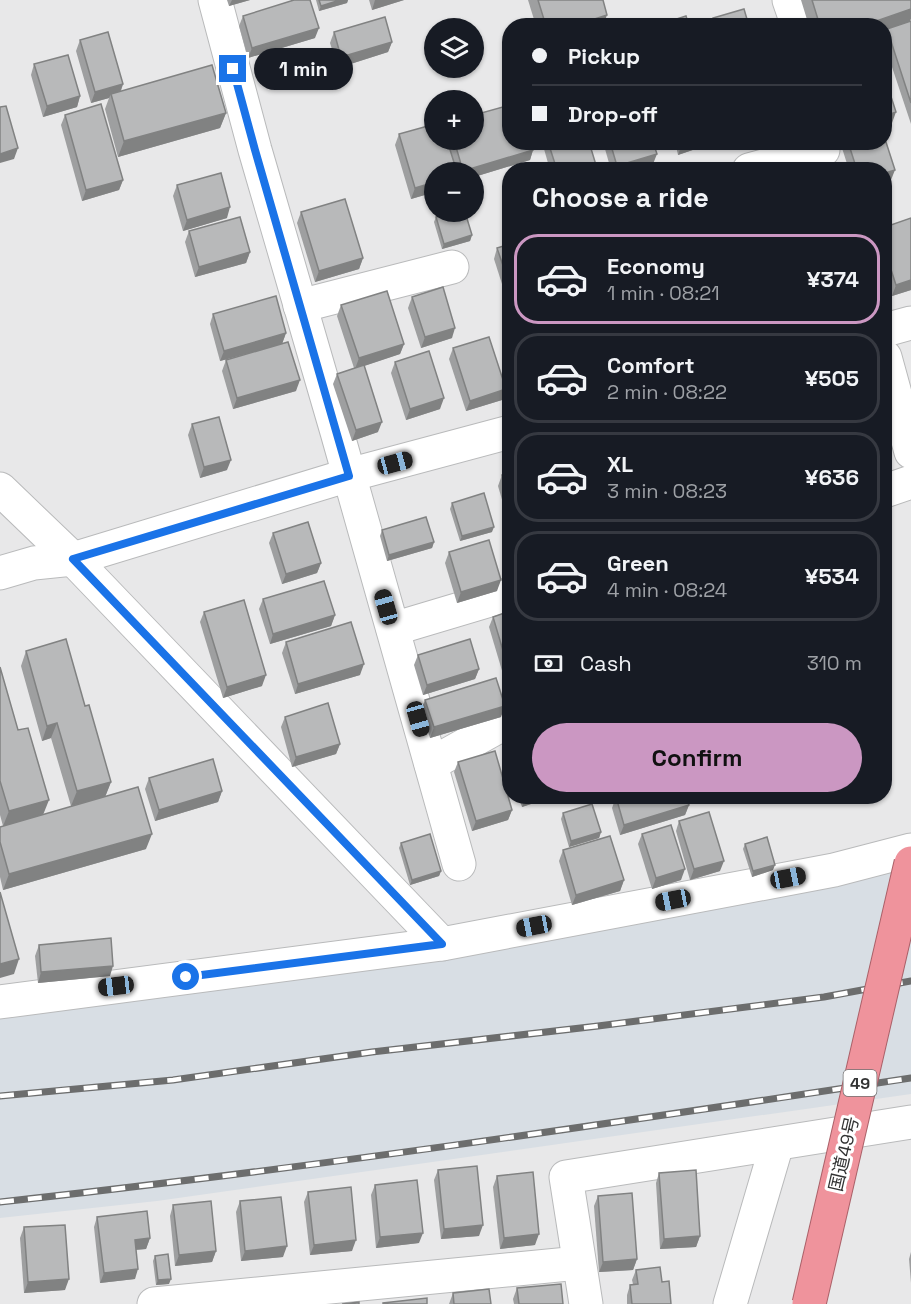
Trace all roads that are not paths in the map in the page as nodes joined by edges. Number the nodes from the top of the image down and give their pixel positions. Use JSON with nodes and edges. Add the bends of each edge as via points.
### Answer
{"nodes":[{"id":1,"x":215,"y":0,"type":"edge"},
{"id":2,"x":789,"y":0,"type":"edge"},
{"id":3,"x":795,"y":18,"type":"edge"},
{"id":4,"x":824,"y":154,"type":"edge"},
{"id":5,"x":786,"y":162,"type":"edge"},
{"id":6,"x":452,"y":267,"type":"dead end"},
{"id":7,"x":300,"y":306,"type":"junction"},
{"id":8,"x":911,"y":323,"type":"edge"},
{"id":9,"x":892,"y":328,"type":"edge"},
{"id":10,"x":892,"y":383,"type":"edge"},
{"id":11,"x":502,"y":434,"type":"edge"},
{"id":12,"x":911,"y":452,"type":"edge"},
{"id":13,"x":349,"y":476,"type":"junction"},
{"id":14,"x":911,"y":482,"type":"edge"},
{"id":15,"x":0,"y":489,"type":"edge"},
{"id":16,"x":892,"y":489,"type":"edge"},
{"id":17,"x":73,"y":559,"type":"junction"},
{"id":18,"x":0,"y":573,"type":"edge"},
{"id":19,"x":502,"y":596,"type":"edge"},
{"id":20,"x":393,"y":629,"type":"junction"},
{"id":21,"x":502,"y":724,"type":"edge"},
{"id":22,"x":431,"y":764,"type":"junction"},
{"id":23,"x":911,"y":850,"type":"edge"},
{"id":24,"x":911,"y":863,"type":"edge"},
{"id":25,"x":459,"y":864,"type":"dead end"},
{"id":26,"x":442,"y":944,"type":"junction"},
{"id":27,"x":0,"y":1002,"type":"edge"},
{"id":28,"x":911,"y":1122,"type":"edge"},
{"id":29,"x":777,"y":1144,"type":"junction"},
{"id":30,"x":579,"y":1263,"type":"junction"},
{"id":31,"x":154,"y":1304,"type":"edge"},
{"id":32,"x":586,"y":1304,"type":"edge"},
{"id":33,"x":730,"y":1304,"type":"edge"},
{"id":34,"x":809,"y":1304,"type":"edge"}],
"edges":[{"from":1,"to":7,"type":"street"},
{"from":2,"to":3,"type":"street"},
{"from":4,"to":5,"type":"street"},
{"from":6,"to":7,"type":"street"},
{"from":7,"to":13,"type":"street"},
{"from":8,"to":9,"type":"street"},
{"from":10,"to":12,"type":"street"},
{"from":11,"to":13,"type":"street"},
{"from":13,"to":17,"type":"street"},
{"from":13,"to":20,"type":"street"},
{"from":14,"to":16,"type":"street"},
{"from":15,"to":17,"type":"street"},
{"from":17,"to":18,"type":"street","via":[[34,563]]},
{"from":17,"to":26,"type":"street"},
{"from":19,"to":20,"type":"street"},
{"from":20,"to":22,"type":"street"},
{"from":21,"to":22,"type":"street"},
{"from":22,"to":25,"type":"street"},
{"from":23,"to":26,"type":"street","via":[[834,870]]},
{"from":24,"to":34,"type":"highway","name":"国道49号","number":"49","bridge":true},
{"from":26,"to":27,"type":"street"},
{"from":28,"to":29,"type":"street"},
{"from":29,"to":30,"type":"street","via":[[566,1177]]},
{"from":29,"to":33,"type":"street"},
{"from":30,"to":31,"type":"street"},
{"from":30,"to":32,"type":"street"}]}
